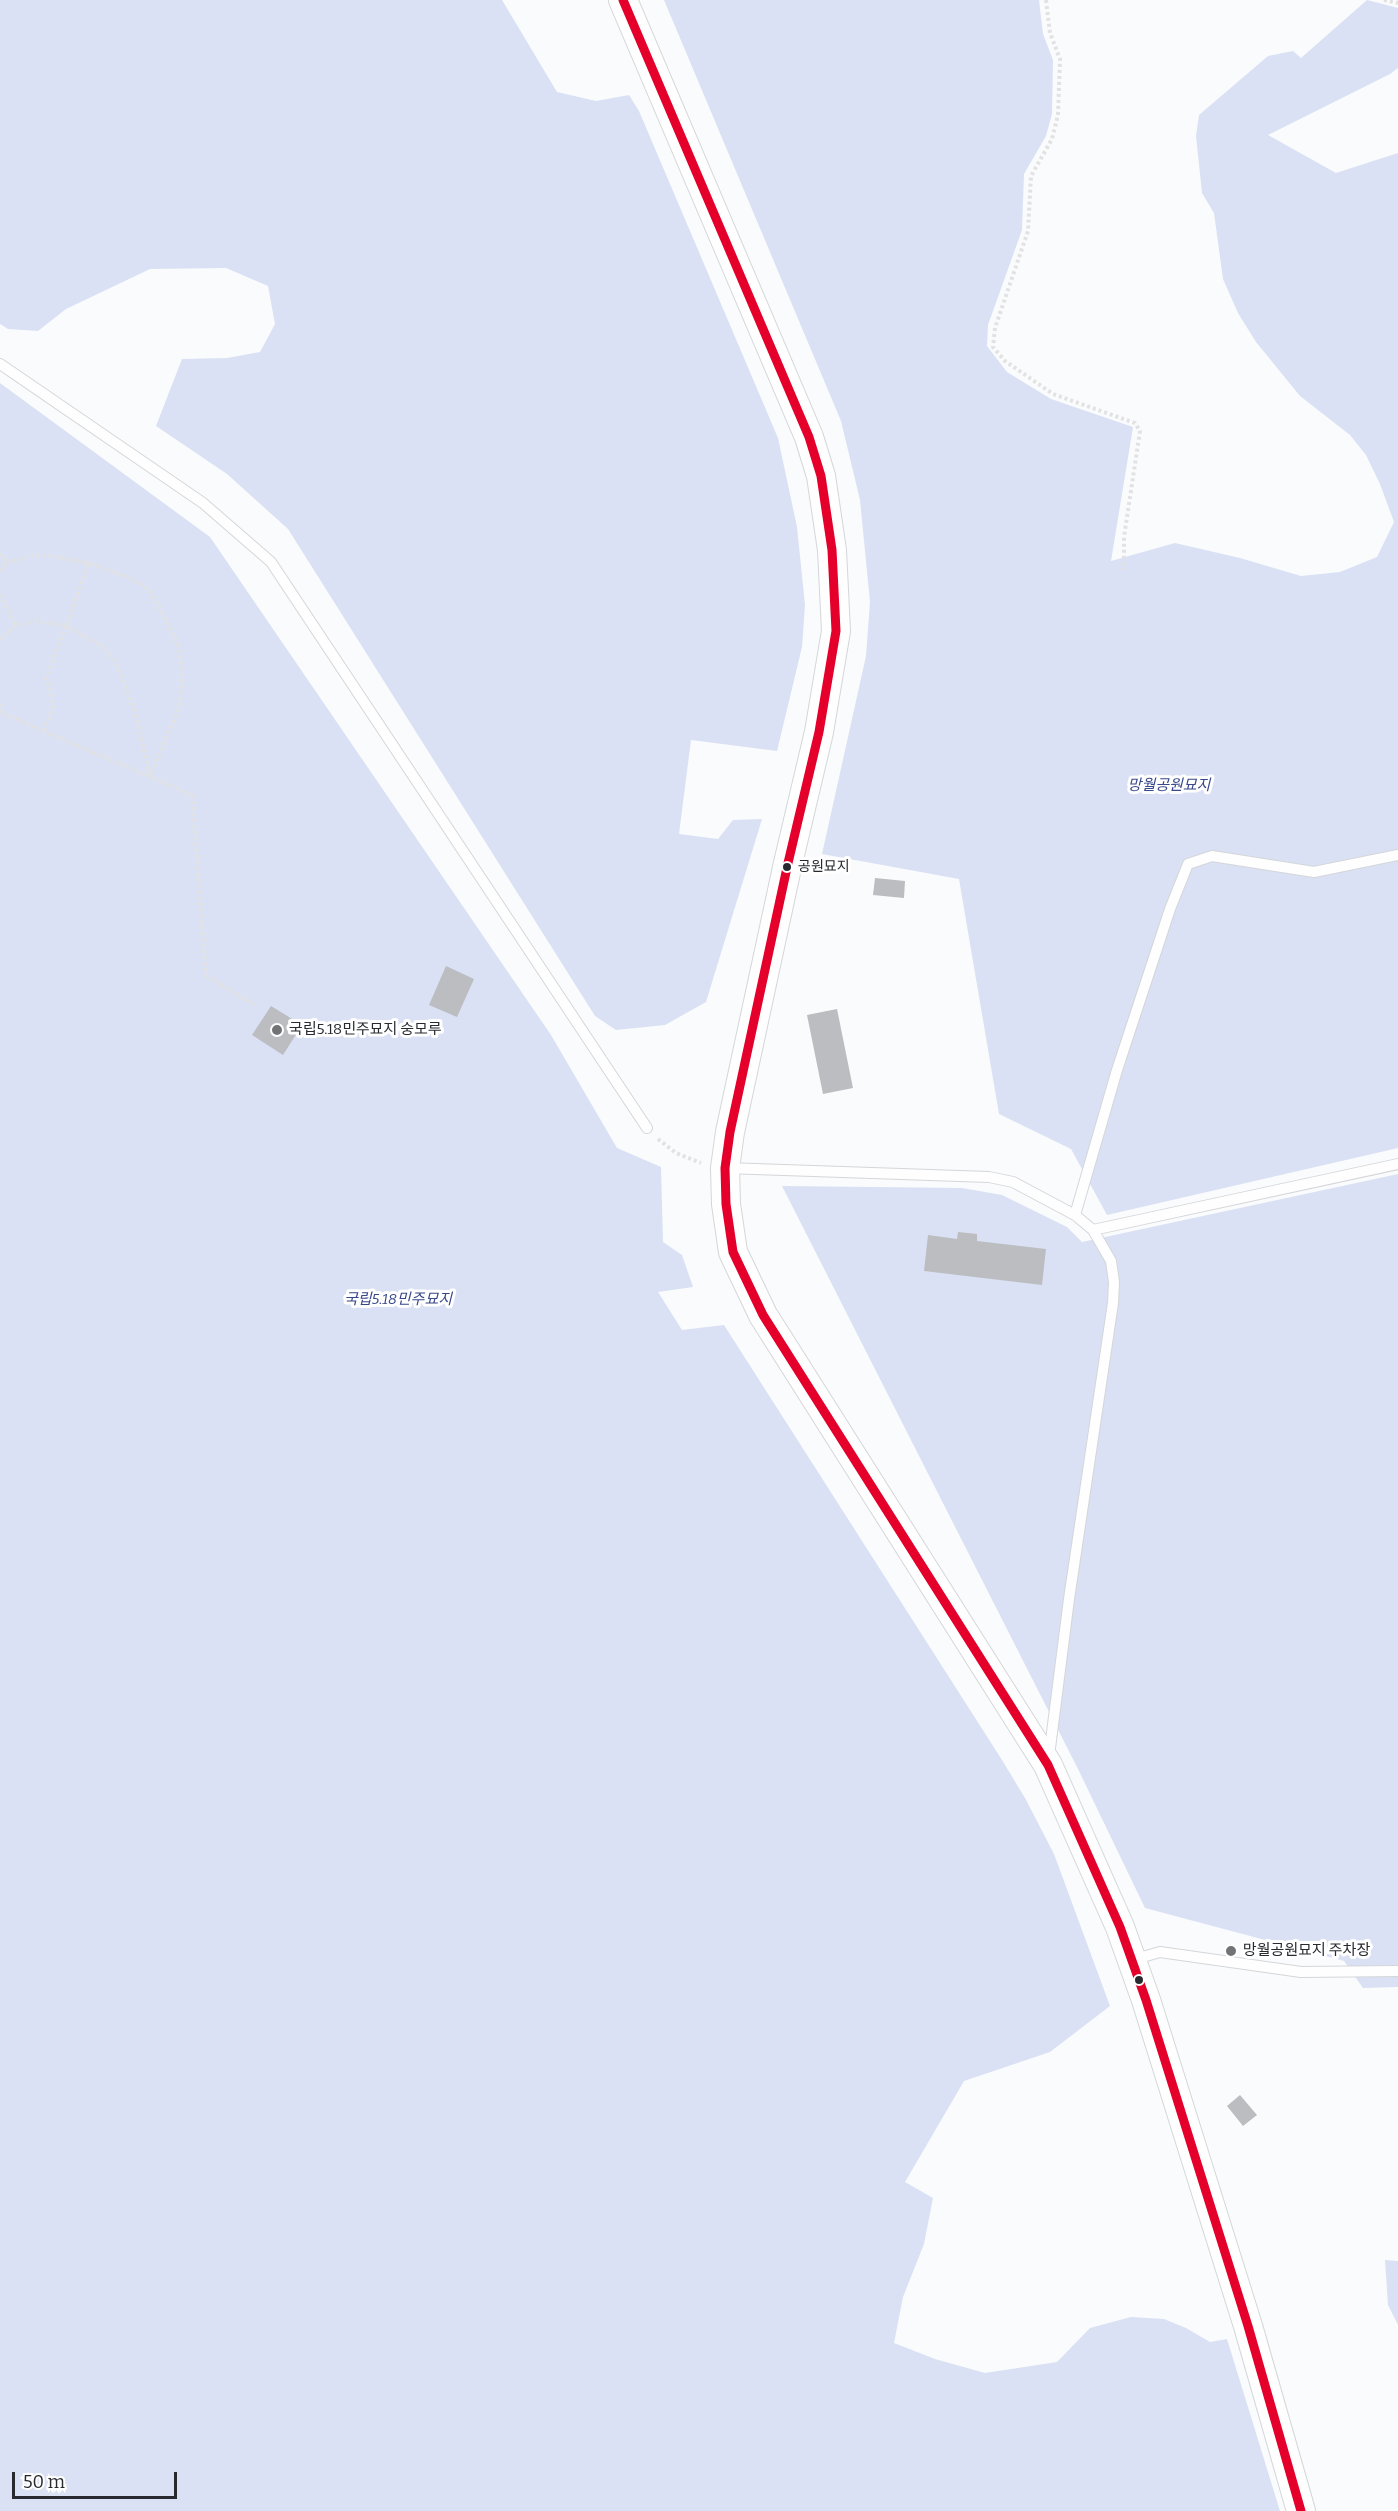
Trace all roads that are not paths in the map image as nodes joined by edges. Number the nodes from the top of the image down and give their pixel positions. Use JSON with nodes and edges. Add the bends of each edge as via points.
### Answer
{"nodes":[{"id":1,"x":623,"y":0,"type":"edge"},
{"id":2,"x":0,"y":364,"type":"edge"},
{"id":3,"x":1398,"y":855,"type":"edge"},
{"id":4,"x":647,"y":1128,"type":"road end"},
{"id":5,"x":1398,"y":1164,"type":"edge"},
{"id":6,"x":725,"y":1168,"type":"junction"},
{"id":7,"x":1076,"y":1215,"type":"junction"},
{"id":8,"x":1093,"y":1230,"type":"junction"},
{"id":9,"x":1048,"y":1765,"type":"junction"},
{"id":10,"x":1131,"y":1960,"type":"junction"},
{"id":11,"x":1398,"y":1971,"type":"edge"},
{"id":12,"x":1301,"y":2511,"type":"edge"}],
"edges":[{"from":1,"to":6,"type":"main road","via":[[809,437],[821,476],[832,550],[836,631],[819,732],[742,1073]]},
{"from":2,"to":4,"type":"lane","via":[[203,503],[271,562]]},
{"from":3,"to":7,"type":"lane","via":[[1314,872],[1212,856],[1188,864],[1121,1059]]},
{"from":5,"to":8,"type":"lane"},
{"from":6,"to":7,"type":"lane","via":[[989,1177],[1013,1182]]},
{"from":6,"to":9,"type":"main road","via":[[733,1252],[763,1315]]},
{"from":7,"to":8,"type":"lane"},
{"from":8,"to":9,"type":"lane","via":[[1111,1261],[1113,1303]]},
{"from":9,"to":10,"type":"main road"},
{"from":10,"to":11,"type":"lane","via":[[1160,1952],[1301,1972]]},
{"from":10,"to":12,"type":"main road","via":[[1248,2326]]}]}
